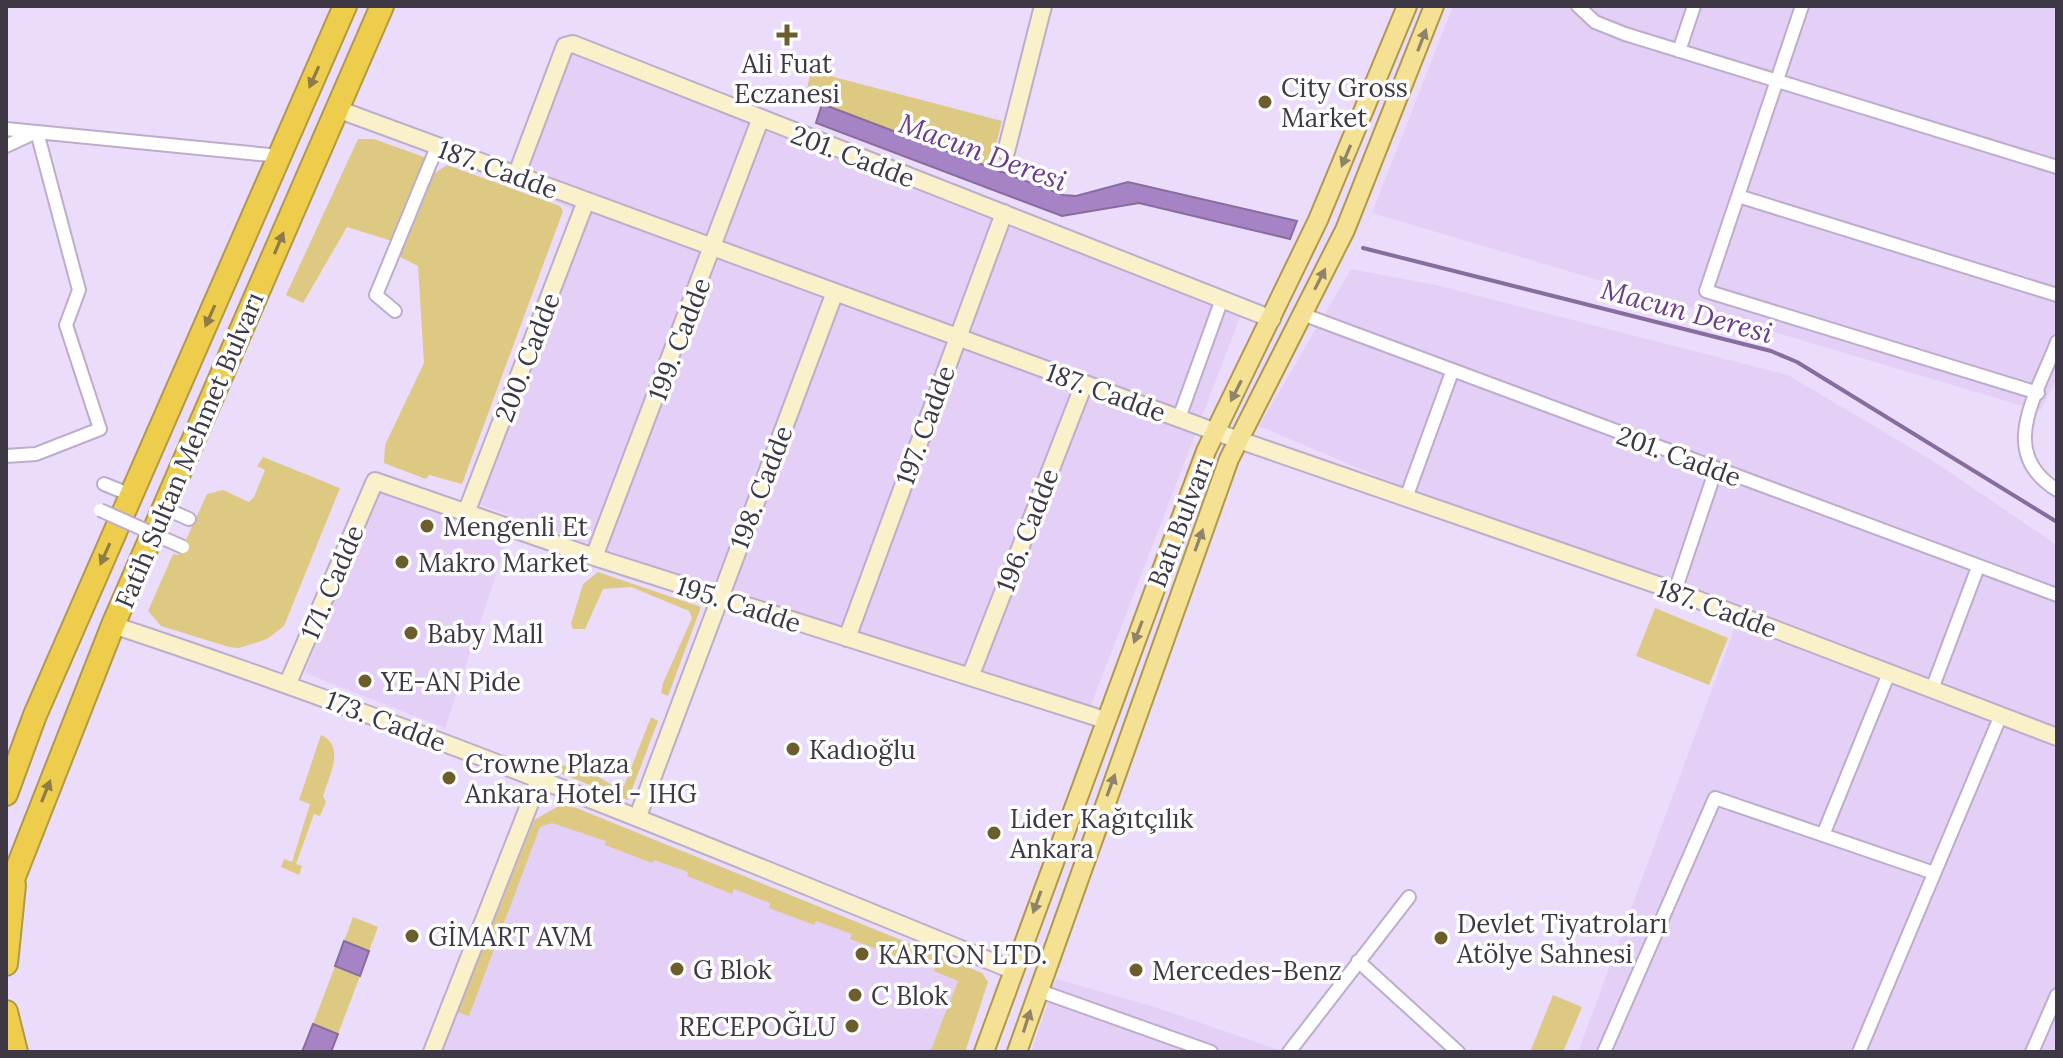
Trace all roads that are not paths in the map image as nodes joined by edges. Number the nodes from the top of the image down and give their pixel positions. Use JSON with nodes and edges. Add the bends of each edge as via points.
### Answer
{"nodes":[{"id":1,"x":345,"y":6,"type":"edge"},
{"id":2,"x":382,"y":6,"type":"edge"},
{"id":3,"x":1043,"y":6,"type":"edge"},
{"id":4,"x":1407,"y":6,"type":"edge"},
{"id":5,"x":1434,"y":6,"type":"edge"},
{"id":6,"x":1578,"y":6,"type":"edge"},
{"id":7,"x":1694,"y":6,"type":"edge"},
{"id":8,"x":1802,"y":6,"type":"edge"},
{"id":9,"x":1679,"y":51,"type":"junction"},
{"id":10,"x":1777,"y":78,"type":"junction"},
{"id":11,"x":337,"y":109,"type":"junction"},
{"id":12,"x":760,"y":120,"type":"junction"},
{"id":13,"x":6,"y":129,"type":"edge"},
{"id":14,"x":37,"y":132,"type":"junction"},
{"id":15,"x":6,"y":146,"type":"edge"},
{"id":16,"x":437,"y":147,"type":"junction"},
{"id":17,"x":1006,"y":152,"type":"dead end"},
{"id":18,"x":280,"y":156,"type":"junction"},
{"id":19,"x":2057,"y":167,"type":"edge"},
{"id":20,"x":516,"y":176,"type":"junction"},
{"id":21,"x":1738,"y":196,"type":"junction"},
{"id":22,"x":586,"y":201,"type":"junction"},
{"id":23,"x":1004,"y":213,"type":"junction"},
{"id":24,"x":714,"y":248,"type":"junction"},
{"id":25,"x":835,"y":292,"type":"junction"},
{"id":26,"x":2057,"y":295,"type":"edge"},
{"id":27,"x":1222,"y":299,"type":"junction"},
{"id":28,"x":395,"y":311,"type":"dead end"},
{"id":29,"x":1302,"y":314,"type":"junction"},
{"id":30,"x":1272,"y":319,"type":"junction"},
{"id":31,"x":957,"y":337,"type":"junction"},
{"id":32,"x":2057,"y":342,"type":"edge"},
{"id":33,"x":1452,"y":372,"type":"junction"},
{"id":34,"x":1084,"y":384,"type":"junction"},
{"id":35,"x":2038,"y":393,"type":"junction"},
{"id":36,"x":1179,"y":418,"type":"junction"},
{"id":37,"x":1216,"y":432,"type":"junction"},
{"id":38,"x":1238,"y":440,"type":"junction"},
{"id":39,"x":6,"y":456,"type":"edge"},
{"id":40,"x":1716,"y":469,"type":"junction"},
{"id":41,"x":375,"y":481,"type":"joint"},
{"id":42,"x":104,"y":484,"type":"dead end"},
{"id":43,"x":2057,"y":490,"type":"edge"},
{"id":44,"x":131,"y":495,"type":"junction"},
{"id":45,"x":1406,"y":498,"type":"junction"},
{"id":46,"x":164,"y":508,"type":"junction"},
{"id":47,"x":100,"y":510,"type":"dead end"},
{"id":48,"x":466,"y":513,"type":"junction"},
{"id":49,"x":189,"y":519,"type":"dead end"},
{"id":50,"x":183,"y":547,"type":"dead end"},
{"id":51,"x":594,"y":557,"type":"junction"},
{"id":52,"x":1978,"y":567,"type":"junction"},
{"id":53,"x":1675,"y":591,"type":"junction"},
{"id":54,"x":2057,"y":595,"type":"edge"},
{"id":55,"x":719,"y":598,"type":"junction"},
{"id":56,"x":113,"y":625,"type":"junction"},
{"id":57,"x":847,"y":638,"type":"junction"},
{"id":58,"x":1889,"y":673,"type":"junction"},
{"id":59,"x":970,"y":677,"type":"junction"},
{"id":60,"x":288,"y":683,"type":"junction"},
{"id":61,"x":1932,"y":689,"type":"junction"},
{"id":62,"x":2001,"y":715,"type":"junction"},
{"id":63,"x":1105,"y":720,"type":"junction"},
{"id":64,"x":2057,"y":737,"type":"edge"},
{"id":65,"x":539,"y":780,"type":"junction"},
{"id":66,"x":6,"y":794,"type":"edge"},
{"id":67,"x":638,"y":816,"type":"junction"},
{"id":68,"x":1823,"y":835,"type":"junction"},
{"id":69,"x":17,"y":864,"type":"junction"},
{"id":70,"x":1934,"y":873,"type":"junction"},
{"id":71,"x":6,"y":897,"type":"edge"},
{"id":72,"x":1409,"y":897,"type":"dead end"},
{"id":73,"x":1358,"y":961,"type":"junction"},
{"id":74,"x":6,"y":964,"type":"edge"},
{"id":75,"x":1012,"y":970,"type":"junction"},
{"id":76,"x":1037,"y":990,"type":"junction"},
{"id":77,"x":2057,"y":995,"type":"edge"},
{"id":78,"x":6,"y":1012,"type":"edge"},
{"id":79,"x":16,"y":1052,"type":"edge"},
{"id":80,"x":432,"y":1052,"type":"edge"},
{"id":81,"x":984,"y":1052,"type":"edge"},
{"id":82,"x":1017,"y":1052,"type":"edge"},
{"id":83,"x":1211,"y":1052,"type":"edge"},
{"id":84,"x":1289,"y":1052,"type":"edge"},
{"id":85,"x":1458,"y":1052,"type":"edge"},
{"id":86,"x":1604,"y":1052,"type":"edge"},
{"id":87,"x":1859,"y":1052,"type":"edge"},
{"id":88,"x":2032,"y":1052,"type":"edge"}],
"edges":[{"from":1,"to":18,"type":"highway","name":"Fatih Sultan Mehmet Bulvarı","one_way":true},
{"from":2,"to":11,"type":"highway","name":"Fatih Sultan Mehmet Bulvarı"},
{"from":3,"to":17,"type":"street"},
{"from":4,"to":30,"type":"main road","name":"Batı Bulvarı","one_way":true},
{"from":29,"to":5,"type":"main road","name":"Batı Bulvarı","one_way":true,"via":[[1364,187]]},
{"from":6,"to":9,"type":"street","via":[[1595,22]]},
{"from":7,"to":9,"type":"street"},
{"from":8,"to":10,"type":"street"},
{"from":9,"to":10,"type":"street"},
{"from":10,"to":19,"type":"street"},
{"from":10,"to":21,"type":"street"},
{"from":11,"to":16,"type":"street","name":"187. Cadde"},
{"from":46,"to":11,"type":"highway","name":"Fatih Sultan Mehmet Bulvarı","one_way":true},
{"from":12,"to":20,"type":"street","name":"201. Cadde","via":[[568,43]]},
{"from":12,"to":23,"type":"street","name":"201. Cadde"},
{"from":12,"to":24,"type":"street","name":"199. Cadde"},
{"from":13,"to":14,"type":"street"},
{"from":14,"to":15,"type":"street"},
{"from":14,"to":18,"type":"street"},
{"from":14,"to":39,"type":"street","via":[[79,290],[66,325],[100,429],[36,454]]},
{"from":16,"to":20,"type":"street","name":"187. Cadde"},
{"from":16,"to":28,"type":"street","via":[[376,295]]},
{"from":18,"to":44,"type":"highway","name":"Fatih Sultan Mehmet Bulvarı","one_way":true},
{"from":20,"to":22,"type":"street","name":"187. Cadde"},
{"from":21,"to":26,"type":"street"},
{"from":21,"to":35,"type":"street","via":[[1706,291]]},
{"from":22,"to":24,"type":"street","name":"187. Cadde"},
{"from":22,"to":48,"type":"street","name":"200. Cadde"},
{"from":23,"to":27,"type":"street","name":"201. Cadde"},
{"from":23,"to":31,"type":"street","name":"197. Cadde"},
{"from":24,"to":25,"type":"street","name":"187. Cadde"},
{"from":24,"to":51,"type":"street","name":"199. Cadde"},
{"from":25,"to":31,"type":"street","name":"187. Cadde"},
{"from":25,"to":55,"type":"street","name":"198. Cadde"},
{"from":27,"to":30,"type":"street","name":"201. Cadde"},
{"from":27,"to":36,"type":"street"},
{"from":29,"to":33,"type":"street","name":"201. Cadde"},
{"from":29,"to":38,"type":"main road","name":"Batı Bulvarı"},
{"from":30,"to":37,"type":"main road","name":"Batı Bulvarı","one_way":true},
{"from":31,"to":34,"type":"street","name":"187. Cadde"},
{"from":31,"to":57,"type":"street","name":"197. Cadde"},
{"from":32,"to":35,"type":"street"},
{"from":33,"to":40,"type":"street","name":"201. Cadde"},
{"from":33,"to":45,"type":"street"},
{"from":34,"to":36,"type":"street","name":"187. Cadde"},
{"from":34,"to":59,"type":"street","name":"196. Cadde"},
{"from":35,"to":43,"type":"street","via":[[2023,434],[2023,453],[2038,478]]},
{"from":36,"to":37,"type":"street","name":"187. Cadde"},
{"from":37,"to":38,"type":"street","name":"187. Cadde"},
{"from":37,"to":63,"type":"main road","name":"Batı Bulvarı","one_way":true},
{"from":38,"to":45,"type":"street","name":"187. Cadde"},
{"from":76,"to":38,"type":"main road","name":"Batı Bulvarı","one_way":true},
{"from":40,"to":52,"type":"street","name":"201. Cadde"},
{"from":40,"to":53,"type":"street"},
{"from":41,"to":48,"type":"street","name":"195. Cadde"},
{"from":41,"to":60,"type":"street","name":"171. Cadde"},
{"from":42,"to":44,"type":"street"},
{"from":44,"to":66,"type":"highway","name":"Fatih Sultan Mehmet Bulvarı","one_way":true},
{"from":45,"to":53,"type":"street","name":"187. Cadde"},
{"from":46,"to":49,"type":"street"},
{"from":46,"to":56,"type":"highway","name":"Fatih Sultan Mehmet Bulvarı"},
{"from":47,"to":50,"type":"street","bridge":true},
{"from":48,"to":51,"type":"street","name":"195. Cadde"},
{"from":51,"to":55,"type":"street","name":"195. Cadde"},
{"from":52,"to":54,"type":"street","name":"201. Cadde"},
{"from":52,"to":61,"type":"street"},
{"from":53,"to":58,"type":"street","name":"187. Cadde"},
{"from":55,"to":57,"type":"street","name":"195. Cadde"},
{"from":55,"to":67,"type":"street","name":"198. Cadde"},
{"from":56,"to":60,"type":"street","name":"173. Cadde"},
{"from":69,"to":56,"type":"highway","name":"Fatih Sultan Mehmet Bulvarı","one_way":true},
{"from":57,"to":59,"type":"street","name":"195. Cadde"},
{"from":58,"to":61,"type":"street","name":"187. Cadde"},
{"from":58,"to":68,"type":"street"},
{"from":59,"to":63,"type":"street","name":"195. Cadde"},
{"from":60,"to":65,"type":"street","name":"173. Cadde"},
{"from":61,"to":62,"type":"street","name":"187. Cadde"},
{"from":62,"to":64,"type":"street","name":"187. Cadde"},
{"from":62,"to":70,"type":"street"},
{"from":63,"to":75,"type":"main road","name":"Batı Bulvarı","one_way":true},
{"from":65,"to":67,"type":"street","name":"173. Cadde"},
{"from":65,"to":80,"type":"street"},
{"from":67,"to":75,"type":"street","name":"173. Cadde"},
{"from":68,"to":70,"type":"street"},
{"from":68,"to":86,"type":"street","via":[[1715,798]]},
{"from":69,"to":71,"type":"highway","name":"Fatih Sultan Mehmet Bulvarı"},
{"from":69,"to":74,"type":"highway"},
{"from":70,"to":87,"type":"street"},
{"from":72,"to":73,"type":"street"},
{"from":73,"to":84,"type":"street"},
{"from":73,"to":85,"type":"street"},
{"from":75,"to":81,"type":"main road","name":"Batı Bulvarı"},
{"from":82,"to":76,"type":"main road","name":"Batı Bulvarı","one_way":true},
{"from":76,"to":83,"type":"street"},
{"from":77,"to":88,"type":"street"},
{"from":78,"to":79,"type":"highway"}]}
